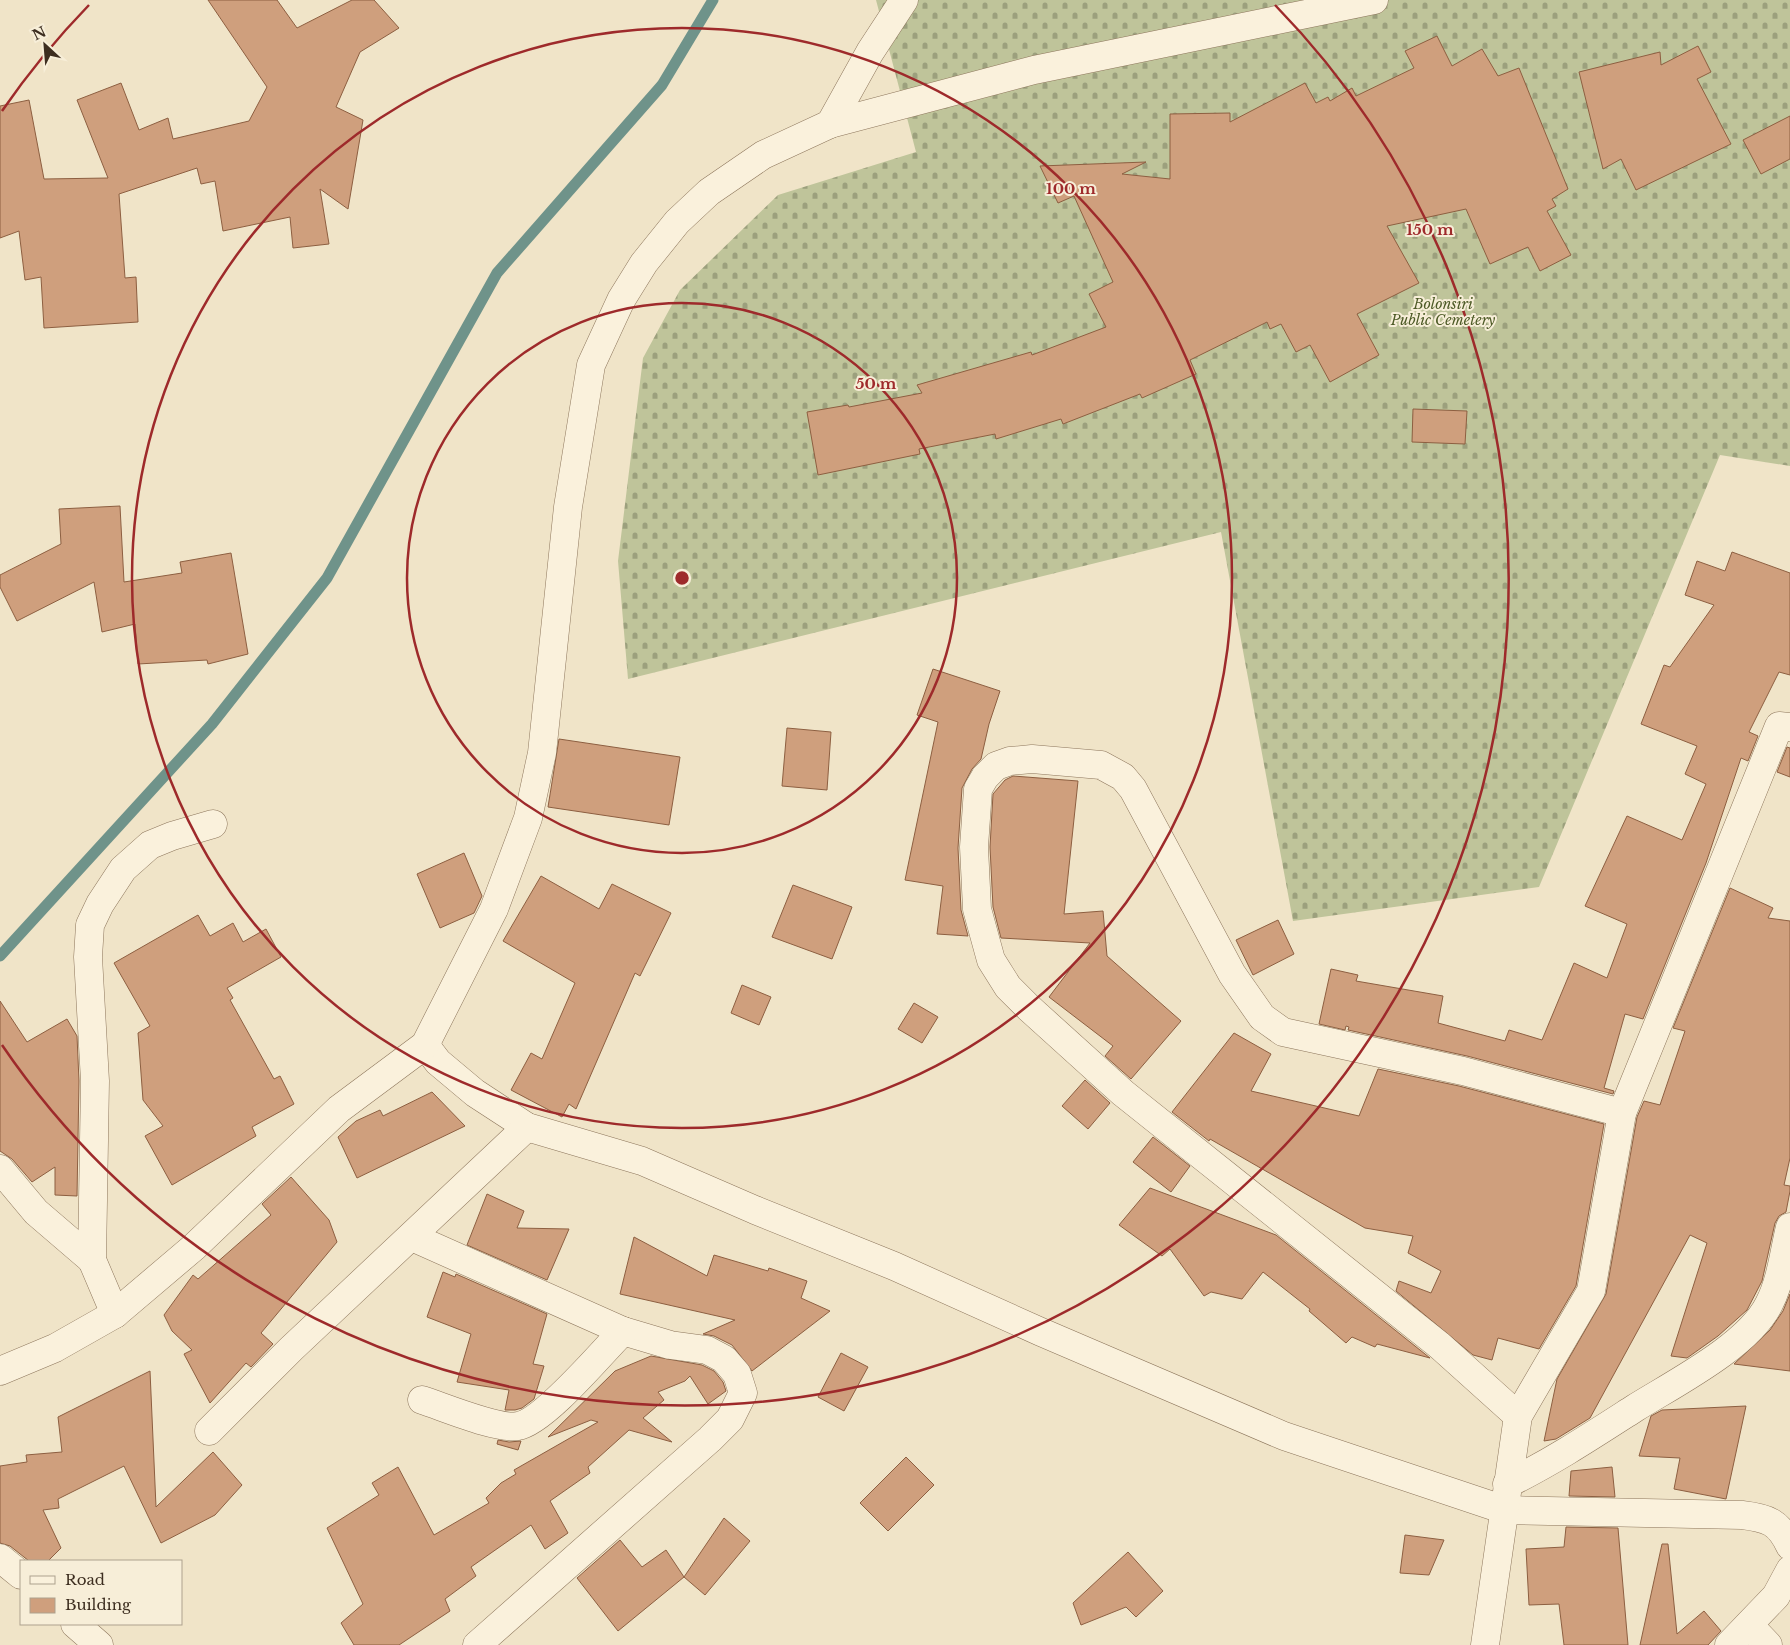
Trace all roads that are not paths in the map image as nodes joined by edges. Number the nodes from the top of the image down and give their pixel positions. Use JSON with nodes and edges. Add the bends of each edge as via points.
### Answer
{"nodes":[{"id":1,"x":904,"y":0,"type":"edge"},
{"id":2,"x":1374,"y":0,"type":"edge"},
{"id":3,"x":830,"y":124,"type":"junction"},
{"id":4,"x":1790,"y":727,"type":"edge"},
{"id":5,"x":213,"y":824,"type":"dead end"},
{"id":6,"x":425,"y":1046,"type":"junction"},
{"id":7,"x":1622,"y":1113,"type":"junction"},
{"id":8,"x":527,"y":1126,"type":"junction"},
{"id":9,"x":0,"y":1169,"type":"edge"},
{"id":10,"x":1790,"y":1227,"type":"edge"},
{"id":11,"x":412,"y":1237,"type":"junction"},
{"id":12,"x":92,"y":1260,"type":"junction"},
{"id":13,"x":116,"y":1314,"type":"junction"},
{"id":14,"x":623,"y":1331,"type":"junction"},
{"id":15,"x":0,"y":1371,"type":"edge"},
{"id":16,"x":422,"y":1400,"type":"dead end"},
{"id":17,"x":1518,"y":1416,"type":"junction"},
{"id":18,"x":209,"y":1431,"type":"dead end"},
{"id":19,"x":1506,"y":1497,"type":"junction"},
{"id":20,"x":1790,"y":1546,"type":"edge"},
{"id":21,"x":0,"y":1558,"type":"edge"},
{"id":22,"x":1790,"y":1570,"type":"edge"},
{"id":23,"x":20,"y":1574,"type":"edge"},
{"id":24,"x":76,"y":1625,"type":"edge"},
{"id":25,"x":1749,"y":1625,"type":"junction"},
{"id":26,"x":99,"y":1645,"type":"edge"},
{"id":27,"x":477,"y":1645,"type":"edge"},
{"id":28,"x":1485,"y":1645,"type":"edge"},
{"id":29,"x":1729,"y":1645,"type":"edge"},
{"id":30,"x":1768,"y":1645,"type":"edge"}],
"edges":[{"from":1,"to":3,"type":"street","via":[[870,52]]},
{"from":2,"to":3,"type":"street","via":[[1034,70]]},
{"from":3,"to":6,"type":"street","via":[[763,155],[709,192],[676,222],[644,263],[621,300],[590,365],[568,507],[542,753],[528,818],[494,909]]},
{"from":4,"to":7,"type":"street","via":[[1779,726]]},
{"from":5,"to":12,"type":"street","via":[[150,846],[123,869],[90,925],[88,957],[95,1081]]},
{"from":6,"to":8,"type":"street","via":[[438,1062],[475,1093]]},
{"from":6,"to":13,"type":"street","via":[[339,1109],[209,1233]]},
{"from":7,"to":17,"type":"street","via":[[1591,1291]]},
{"from":7,"to":17,"type":"street","via":[[1462,1071],[1283,1032],[1262,1017],[1232,974],[1133,789],[1123,777],[1101,765],[1025,759],[996,766],[978,789],[974,848],[977,909],[991,960],[1008,987],[1123,1093],[1439,1344]]},
{"from":8,"to":11,"type":"street"},
{"from":8,"to":19,"type":"street","via":[[642,1161],[894,1266],[1284,1436]]},
{"from":9,"to":12,"type":"street","via":[[36,1212]]},
{"from":10,"to":19,"type":"street","via":[[1777,1285],[1769,1305],[1756,1322],[1728,1348],[1550,1463]]},
{"from":11,"to":14,"type":"street"},
{"from":11,"to":18,"type":"street","via":[[291,1349]]},
{"from":12,"to":13,"type":"street"},
{"from":13,"to":15,"type":"street","via":[[55,1348]]},
{"from":14,"to":16,"type":"street","via":[[539,1417],[518,1426],[498,1425]]},
{"from":14,"to":27,"type":"street","via":[[670,1345],[707,1350],[724,1358],[737,1374],[743,1393],[730,1419],[710,1439]]},
{"from":17,"to":19,"type":"street"},
{"from":19,"to":20,"type":"street","via":[[1766,1518],[1784,1532]]},
{"from":19,"to":28,"type":"street"},
{"from":21,"to":23,"type":"street"},
{"from":22,"to":25,"type":"street","via":[[1776,1596]]},
{"from":24,"to":26,"type":"street"},
{"from":25,"to":29,"type":"street"},
{"from":25,"to":30,"type":"street"}]}
